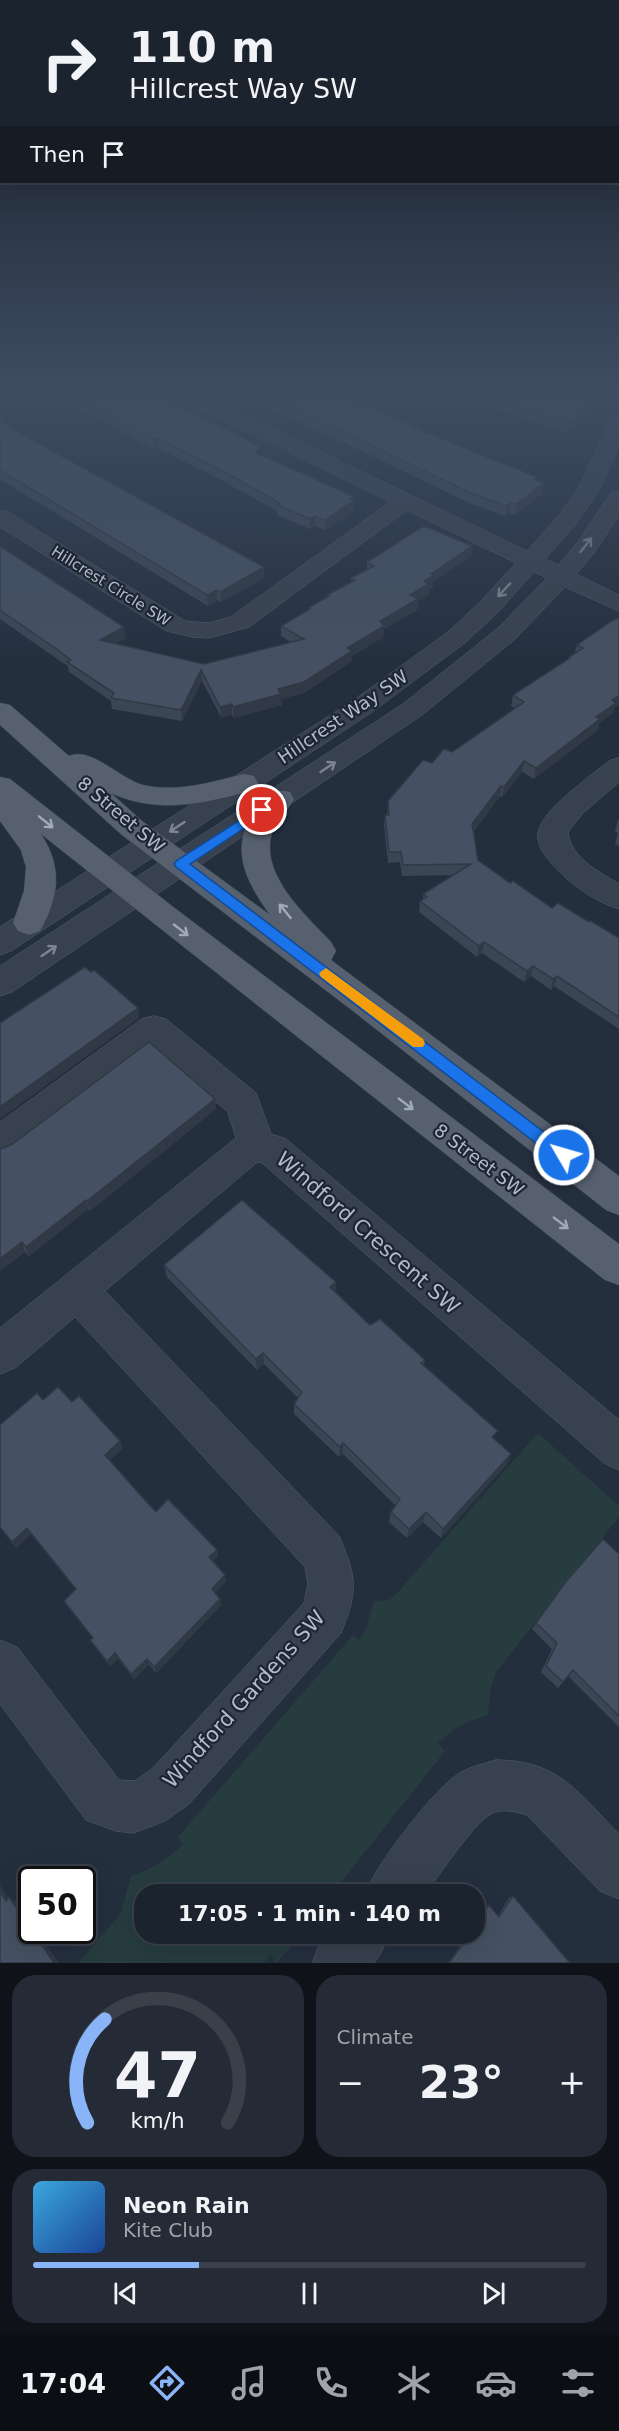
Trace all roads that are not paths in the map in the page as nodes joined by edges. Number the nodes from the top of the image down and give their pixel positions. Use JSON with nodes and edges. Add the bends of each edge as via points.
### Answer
{"nodes":[{"id":1,"x":365,"y":483,"type":"edge"},
{"id":2,"x":592,"y":483,"type":"edge"},
{"id":3,"x":619,"y":498,"type":"edge"},
{"id":4,"x":404,"y":502,"type":"junction"},
{"id":5,"x":0,"y":517,"type":"edge"},
{"id":6,"x":531,"y":561,"type":"junction"},
{"id":7,"x":562,"y":576,"type":"junction"},
{"id":8,"x":619,"y":604,"type":"edge"},
{"id":9,"x":3,"y":714,"type":"edge"},
{"id":10,"x":619,"y":767,"type":"edge"},
{"id":11,"x":244,"y":783,"type":"junction"},
{"id":12,"x":0,"y":786,"type":"edge"},
{"id":13,"x":280,"y":799,"type":"junction"},
{"id":14,"x":0,"y":801,"type":"edge"},
{"id":15,"x":152,"y":843,"type":"junction"},
{"id":16,"x":181,"y":864,"type":"junction"},
{"id":17,"x":107,"y":872,"type":"junction"},
{"id":18,"x":135,"y":894,"type":"junction"},
{"id":19,"x":619,"y":898,"type":"edge"},
{"id":20,"x":29,"y":923,"type":"junction"},
{"id":21,"x":0,"y":943,"type":"edge"},
{"id":22,"x":0,"y":983,"type":"edge"},
{"id":23,"x":365,"y":1002,"type":"junction"},
{"id":24,"x":0,"y":1142,"type":"edge"},
{"id":25,"x":257,"y":1145,"type":"junction"},
{"id":26,"x":619,"y":1198,"type":"edge"},
{"id":27,"x":619,"y":1267,"type":"edge"},
{"id":28,"x":77,"y":1290,"type":"junction"},
{"id":29,"x":0,"y":1354,"type":"edge"},
{"id":30,"x":619,"y":1448,"type":"edge"},
{"id":31,"x":0,"y":1664,"type":"edge"},
{"id":32,"x":619,"y":1872,"type":"edge"},
{"id":33,"x":400,"y":1884,"type":"edge"},
{"id":34,"x":354,"y":1944,"type":"edge"},
{"id":35,"x":340,"y":1963,"type":"edge"}],
"edges":[{"from":1,"to":4,"type":"street"},
{"from":2,"to":6,"type":"street","name":"Hillcrest Way SW","via":[[568,519]]},
{"from":7,"to":3,"type":"street","name":"Hillcrest Way SW","one_way":true},
{"from":4,"to":5,"type":"street","name":"Hillcrest Circle SW","via":[[240,622],[222,630],[203,631],[176,626]]},
{"from":4,"to":6,"type":"street"},
{"from":6,"to":7,"type":"street"},
{"from":6,"to":11,"type":"street","name":"Hillcrest Way SW","one_way":true,"via":[[448,644],[363,706]]},
{"from":7,"to":8,"type":"street"},
{"from":13,"to":7,"type":"street","name":"Hillcrest Way SW","one_way":true,"via":[[408,714],[460,673],[502,638]]},
{"from":9,"to":11,"type":"main road","via":[[136,792],[161,797],[196,796]]},
{"from":9,"to":15,"type":"main road","name":"8 Street SW"},
{"from":10,"to":19,"type":"street","via":[[560,819],[553,832],[554,846],[570,865]]},
{"from":11,"to":15,"type":"street","name":"Hillcrest Way SW","one_way":true},
{"from":12,"to":17,"type":"main road","name":"8 Street SW","one_way":true},
{"from":13,"to":16,"type":"street","name":"Hillcrest Way SW"},
{"from":23,"to":13,"type":"main road","one_way":true,"via":[[282,908],[258,865],[257,834]]},
{"from":14,"to":20,"type":"main road","via":[[39,857],[41,876]]},
{"from":15,"to":16,"type":"main road","name":"8 Street SW"},
{"from":15,"to":17,"type":"street","name":"Hillcrest Way SW"},
{"from":16,"to":18,"type":"street","name":"Hillcrest Way SW"},
{"from":16,"to":23,"type":"main road","name":"8 Street SW"},
{"from":17,"to":18,"type":"main road","name":"8 Street SW"},
{"from":17,"to":20,"type":"street","name":"Hillcrest Way SW"},
{"from":22,"to":18,"type":"street","name":"Hillcrest Way SW","one_way":true},
{"from":18,"to":27,"type":"main road","name":"8 Street SW","one_way":true},
{"from":20,"to":21,"type":"street","name":"Hillcrest Way SW"},
{"from":23,"to":26,"type":"main road","name":"8 Street SW"},
{"from":24,"to":25,"type":"street","via":[[154,1029],[243,1104]]},
{"from":25,"to":28,"type":"street","name":"Windford Crescent SW","via":[[243,1152]]},
{"from":25,"to":30,"type":"street","name":"Windford Crescent SW","via":[[273,1150]]},
{"from":28,"to":29,"type":"street","name":"Windford Crescent SW"},
{"from":28,"to":31,"type":"street","name":"Windford Gardens SW","via":[[323,1552],[331,1570],[332,1590],[324,1616],[171,1786],[148,1803],[127,1809],[104,1802]]},
{"from":32,"to":33,"type":"street","via":[[543,1794],[518,1786],[496,1786],[478,1791],[456,1810]]},
{"from":34,"to":35,"type":"street"}]}
